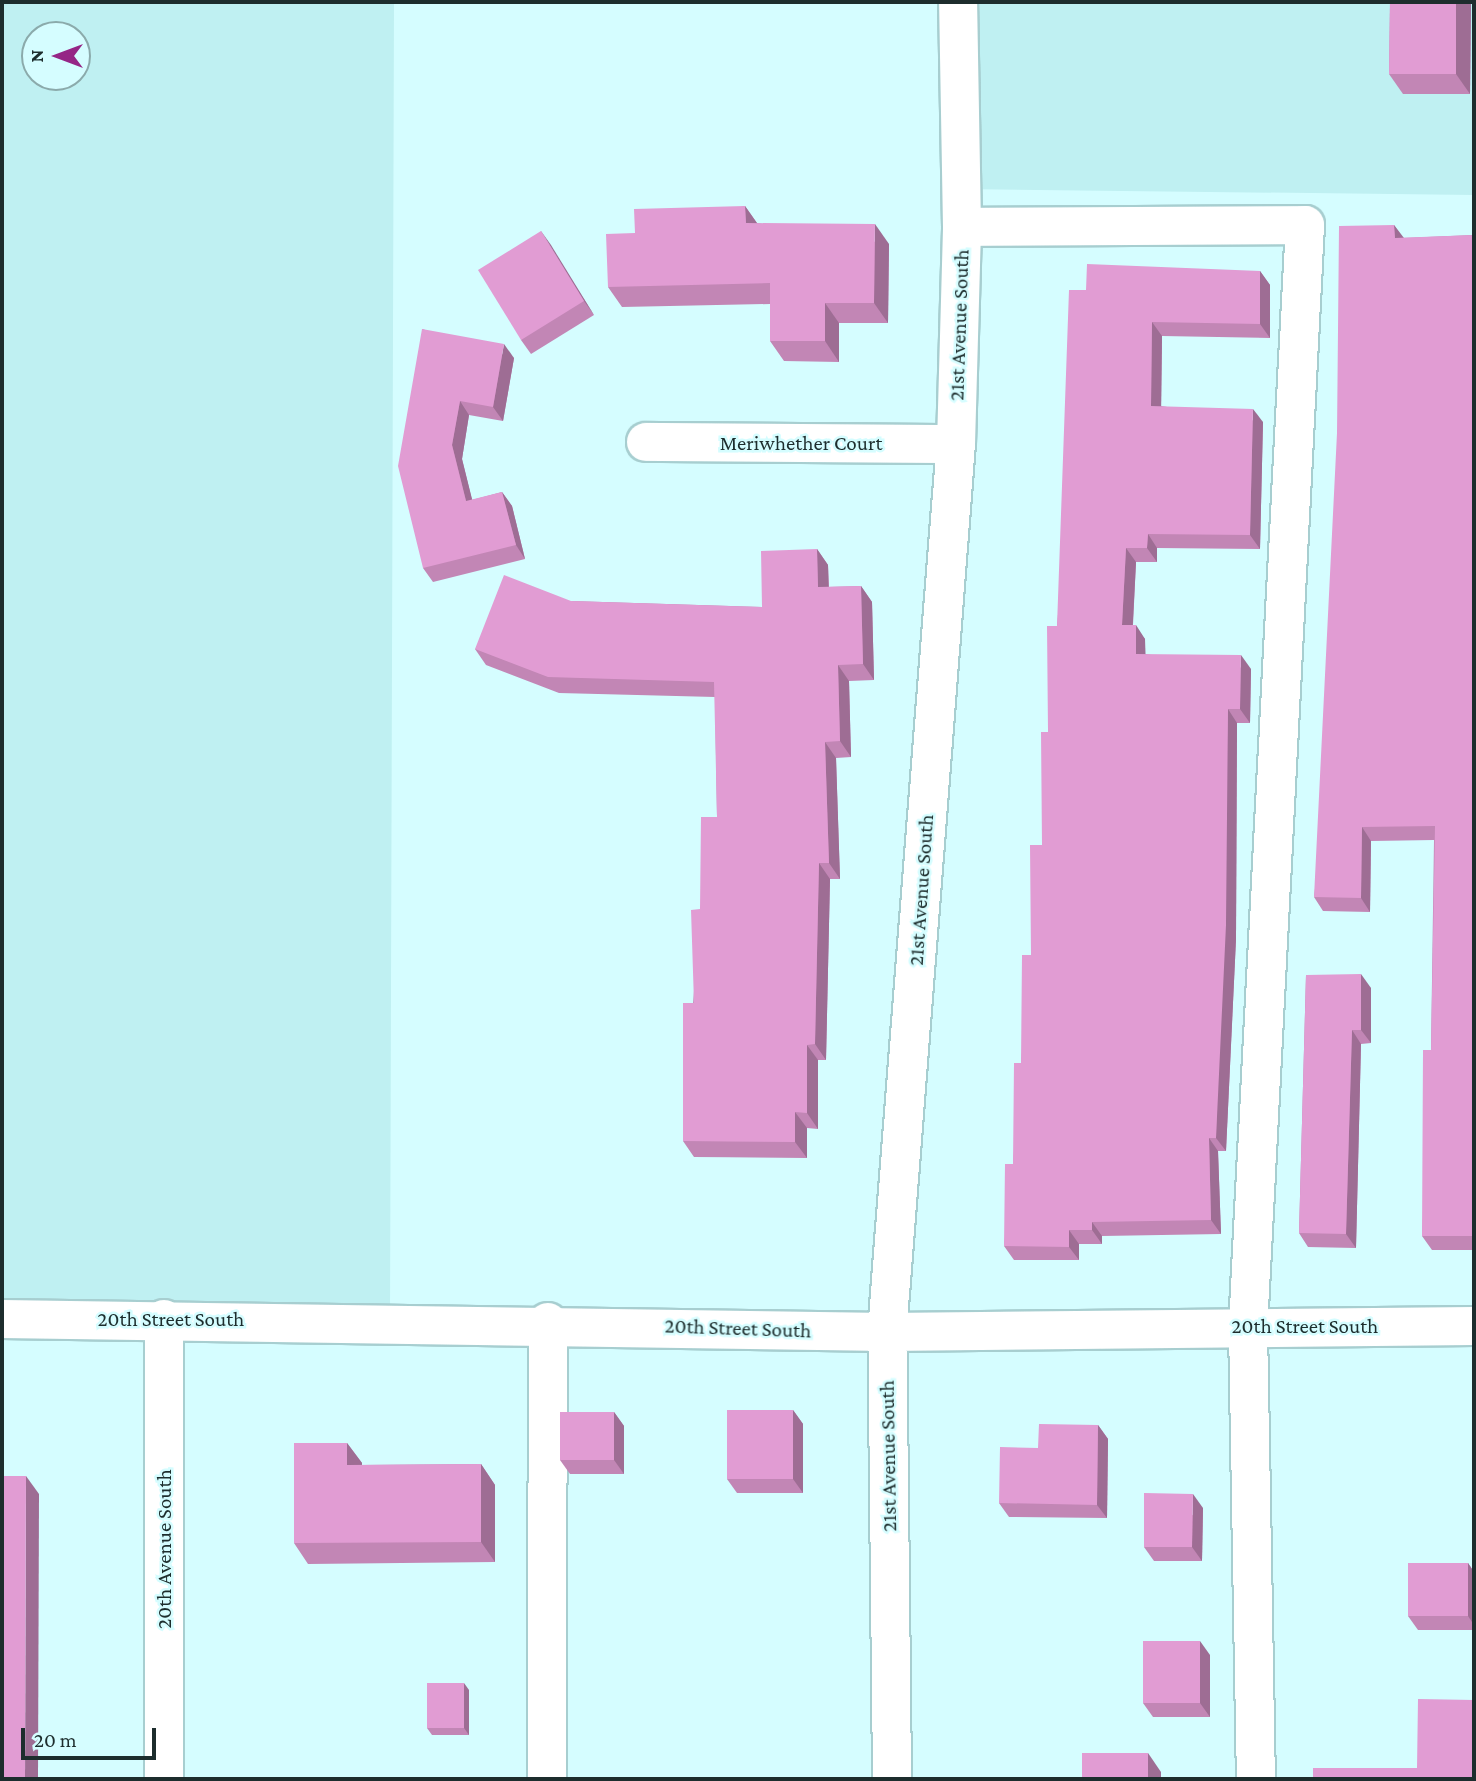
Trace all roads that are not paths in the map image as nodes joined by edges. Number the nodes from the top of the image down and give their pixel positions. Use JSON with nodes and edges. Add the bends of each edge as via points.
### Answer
{"nodes":[{"id":1,"x":958,"y":2,"type":"edge"},
{"id":2,"x":962,"y":227,"type":"junction"},
{"id":3,"x":646,"y":442,"type":"dead end"},
{"id":4,"x":956,"y":444,"type":"junction"},
{"id":5,"x":2,"y":1319,"type":"edge"},
{"id":6,"x":164,"y":1319,"type":"junction"},
{"id":7,"x":548,"y":1322,"type":"junction"},
{"id":8,"x":1248,"y":1326,"type":"junction"},
{"id":9,"x":1474,"y":1326,"type":"edge"},
{"id":10,"x":887,"y":1332,"type":"junction"},
{"id":11,"x":164,"y":1779,"type":"edge"},
{"id":12,"x":547,"y":1779,"type":"edge"},
{"id":13,"x":892,"y":1779,"type":"edge"},
{"id":14,"x":1256,"y":1779,"type":"edge"}],
"edges":[{"from":1,"to":2,"type":"street","name":"21st Avenue South"},
{"from":2,"to":4,"type":"street","name":"21st Avenue South"},
{"from":2,"to":8,"type":"street","via":[[1305,225]]},
{"from":3,"to":4,"type":"street","name":"Meriwhether Court"},
{"from":4,"to":10,"type":"street","name":"21st Avenue South"},
{"from":5,"to":6,"type":"street","name":"20th Street South"},
{"from":6,"to":7,"type":"street","name":"20th Street South"},
{"from":6,"to":11,"type":"street","name":"20th Avenue South"},
{"from":7,"to":10,"type":"street","name":"20th Street South"},
{"from":7,"to":12,"type":"street"},
{"from":8,"to":9,"type":"street","name":"20th Street South"},
{"from":8,"to":10,"type":"street","name":"20th Street South"},
{"from":8,"to":14,"type":"street"},
{"from":10,"to":13,"type":"street","name":"21st Avenue South"}]}
